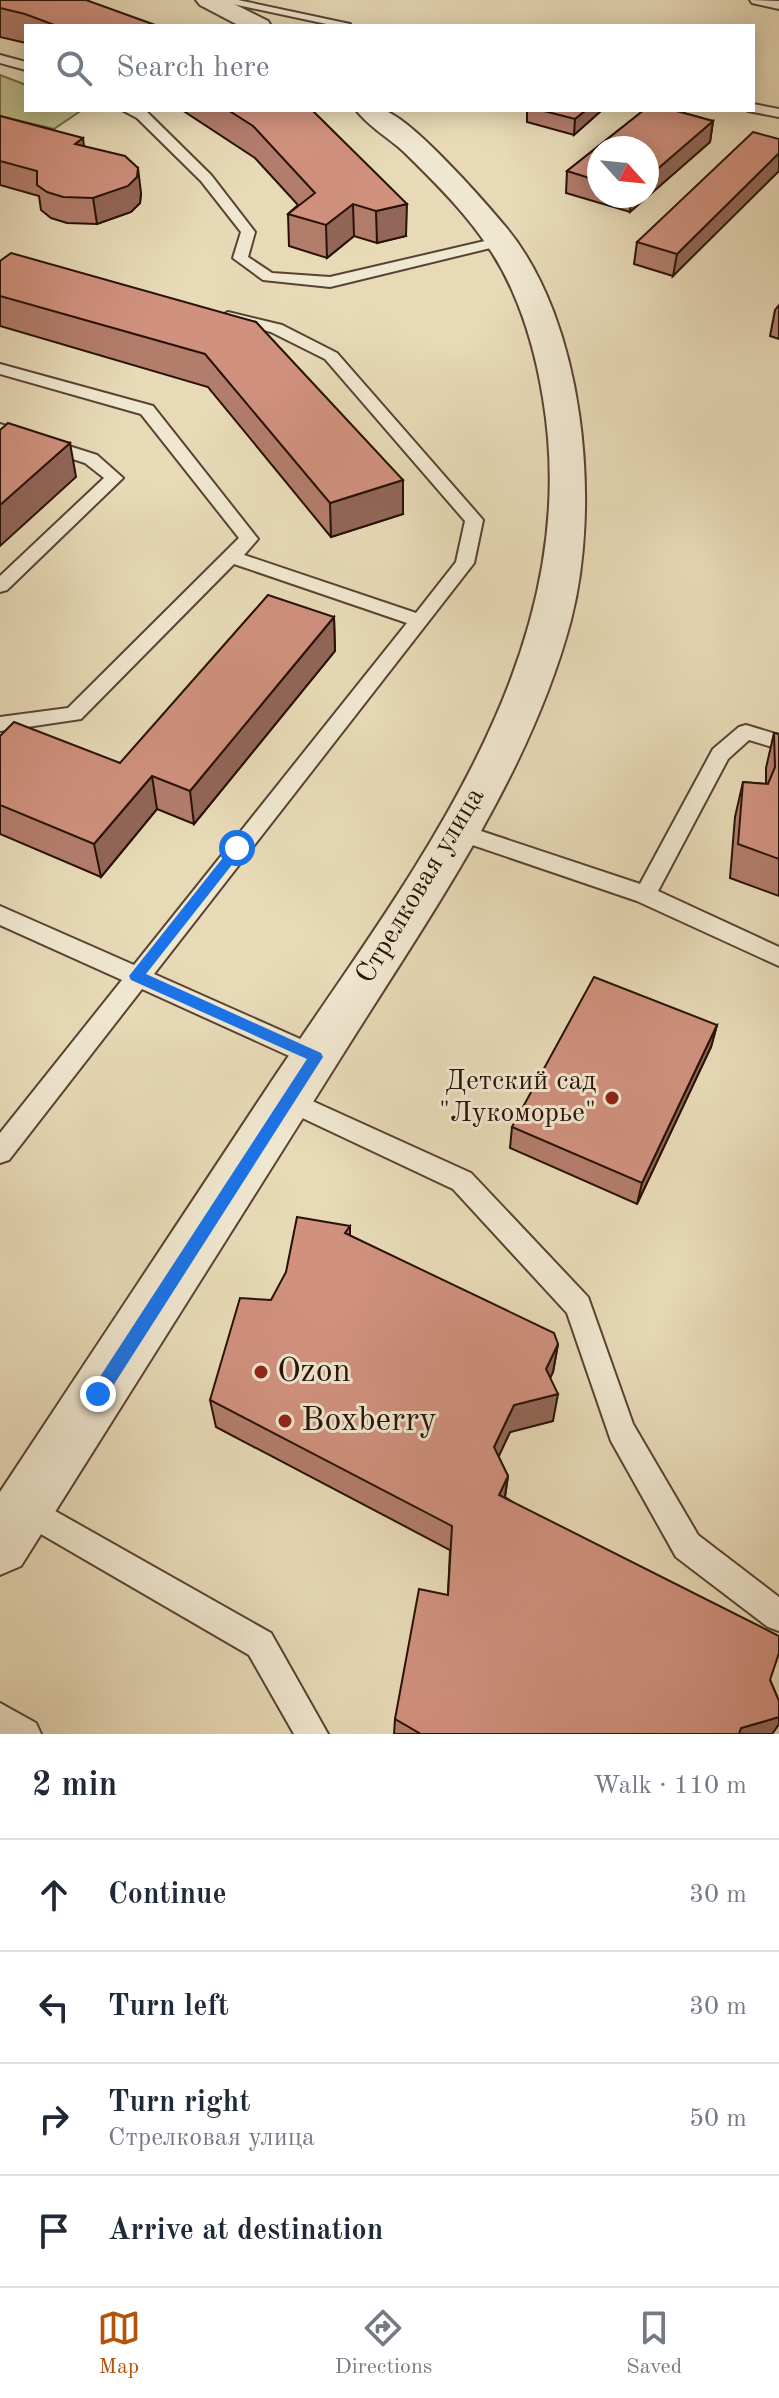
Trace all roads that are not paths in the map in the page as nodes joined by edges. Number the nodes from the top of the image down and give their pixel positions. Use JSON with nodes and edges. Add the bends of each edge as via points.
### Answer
{"nodes":[{"id":1,"x":208,"y":0,"type":"edge"},
{"id":2,"x":220,"y":0,"type":"edge"},
{"id":3,"x":756,"y":0,"type":"edge"},
{"id":4,"x":779,"y":5,"type":"edge"},
{"id":5,"x":257,"y":24,"type":"edge"},
{"id":6,"x":277,"y":24,"type":"edge"},
{"id":7,"x":337,"y":24,"type":"edge"},
{"id":8,"x":339,"y":24,"type":"edge"},
{"id":9,"x":0,"y":59,"type":"edge"},
{"id":10,"x":24,"y":65,"type":"edge"},
{"id":11,"x":755,"y":108,"type":"edge"},
{"id":12,"x":134,"y":112,"type":"edge"},
{"id":13,"x":371,"y":112,"type":"edge"},
{"id":14,"x":779,"y":113,"type":"edge"},
{"id":15,"x":502,"y":241,"type":"junction"},
{"id":16,"x":215,"y":314,"type":"edge"},
{"id":17,"x":0,"y":369,"type":"edge"},
{"id":18,"x":0,"y":429,"type":"edge"},
{"id":19,"x":234,"y":558,"type":"junction"},
{"id":20,"x":0,"y":586,"type":"edge"},
{"id":21,"x":418,"y":620,"type":"junction"},
{"id":22,"x":0,"y":724,"type":"edge"},
{"id":23,"x":779,"y":742,"type":"edge"},
{"id":24,"x":460,"y":832,"type":"junction"},
{"id":25,"x":645,"y":895,"type":"junction"},
{"id":26,"x":0,"y":915,"type":"edge"},
{"id":27,"x":779,"y":957,"type":"edge"},
{"id":28,"x":136,"y":976,"type":"junction"},
{"id":29,"x":316,"y":1057,"type":"junction"},
{"id":30,"x":288,"y":1100,"type":"junction"},
{"id":31,"x":0,"y":1152,"type":"edge"},
{"id":32,"x":12,"y":1527,"type":"edge"},
{"id":33,"x":779,"y":1616,"type":"edge"},
{"id":34,"x":0,"y":1719,"type":"edge"},
{"id":35,"x":25,"y":1734,"type":"edge"},
{"id":36,"x":312,"y":1734,"type":"edge"}],
"edges":[{"from":1,"to":5,"type":"street"},
{"from":2,"to":8,"type":"lane"},
{"from":3,"to":4,"type":"lane"},
{"from":6,"to":7,"type":"lane"},
{"from":9,"to":10,"type":"lane"},
{"from":11,"to":14,"type":"lane"},
{"from":12,"to":15,"type":"lane","via":[[206,178],[248,232],[240,258],[268,277],[330,282]]},
{"from":13,"to":15,"type":"street","name":"Стрелковая улица","via":[[439,172]]},
{"from":15,"to":24,"type":"street","name":"Стрелковая улица","via":[[551,350],[568,445],[566,544],[552,619],[524,700]]},
{"from":16,"to":21,"type":"lane","via":[[276,328],[331,356],[474,520],[465,563]]},
{"from":17,"to":19,"type":"lane","via":[[147,410],[249,539]]},
{"from":18,"to":20,"type":"lane","via":[[91,459],[114,478]]},
{"from":19,"to":21,"type":"lane"},
{"from":19,"to":22,"type":"lane","via":[[74,714]]},
{"from":21,"to":28,"type":"lane"},
{"from":23,"to":25,"type":"lane","via":[[746,732],[720,754]]},
{"from":24,"to":25,"type":"lane"},
{"from":24,"to":29,"type":"street","name":"Стрелковая улица"},
{"from":25,"to":27,"type":"lane"},
{"from":26,"to":28,"type":"lane"},
{"from":28,"to":29,"type":"lane"},
{"from":28,"to":31,"type":"lane"},
{"from":29,"to":30,"type":"street","name":"Стрелковая улица"},
{"from":30,"to":32,"type":"street","name":"Стрелковая улица"},
{"from":30,"to":33,"type":"lane","via":[[462,1181],[578,1306],[621,1431],[687,1546]]},
{"from":32,"to":36,"type":"lane","via":[[260,1644]]},
{"from":34,"to":35,"type":"lane"}]}
